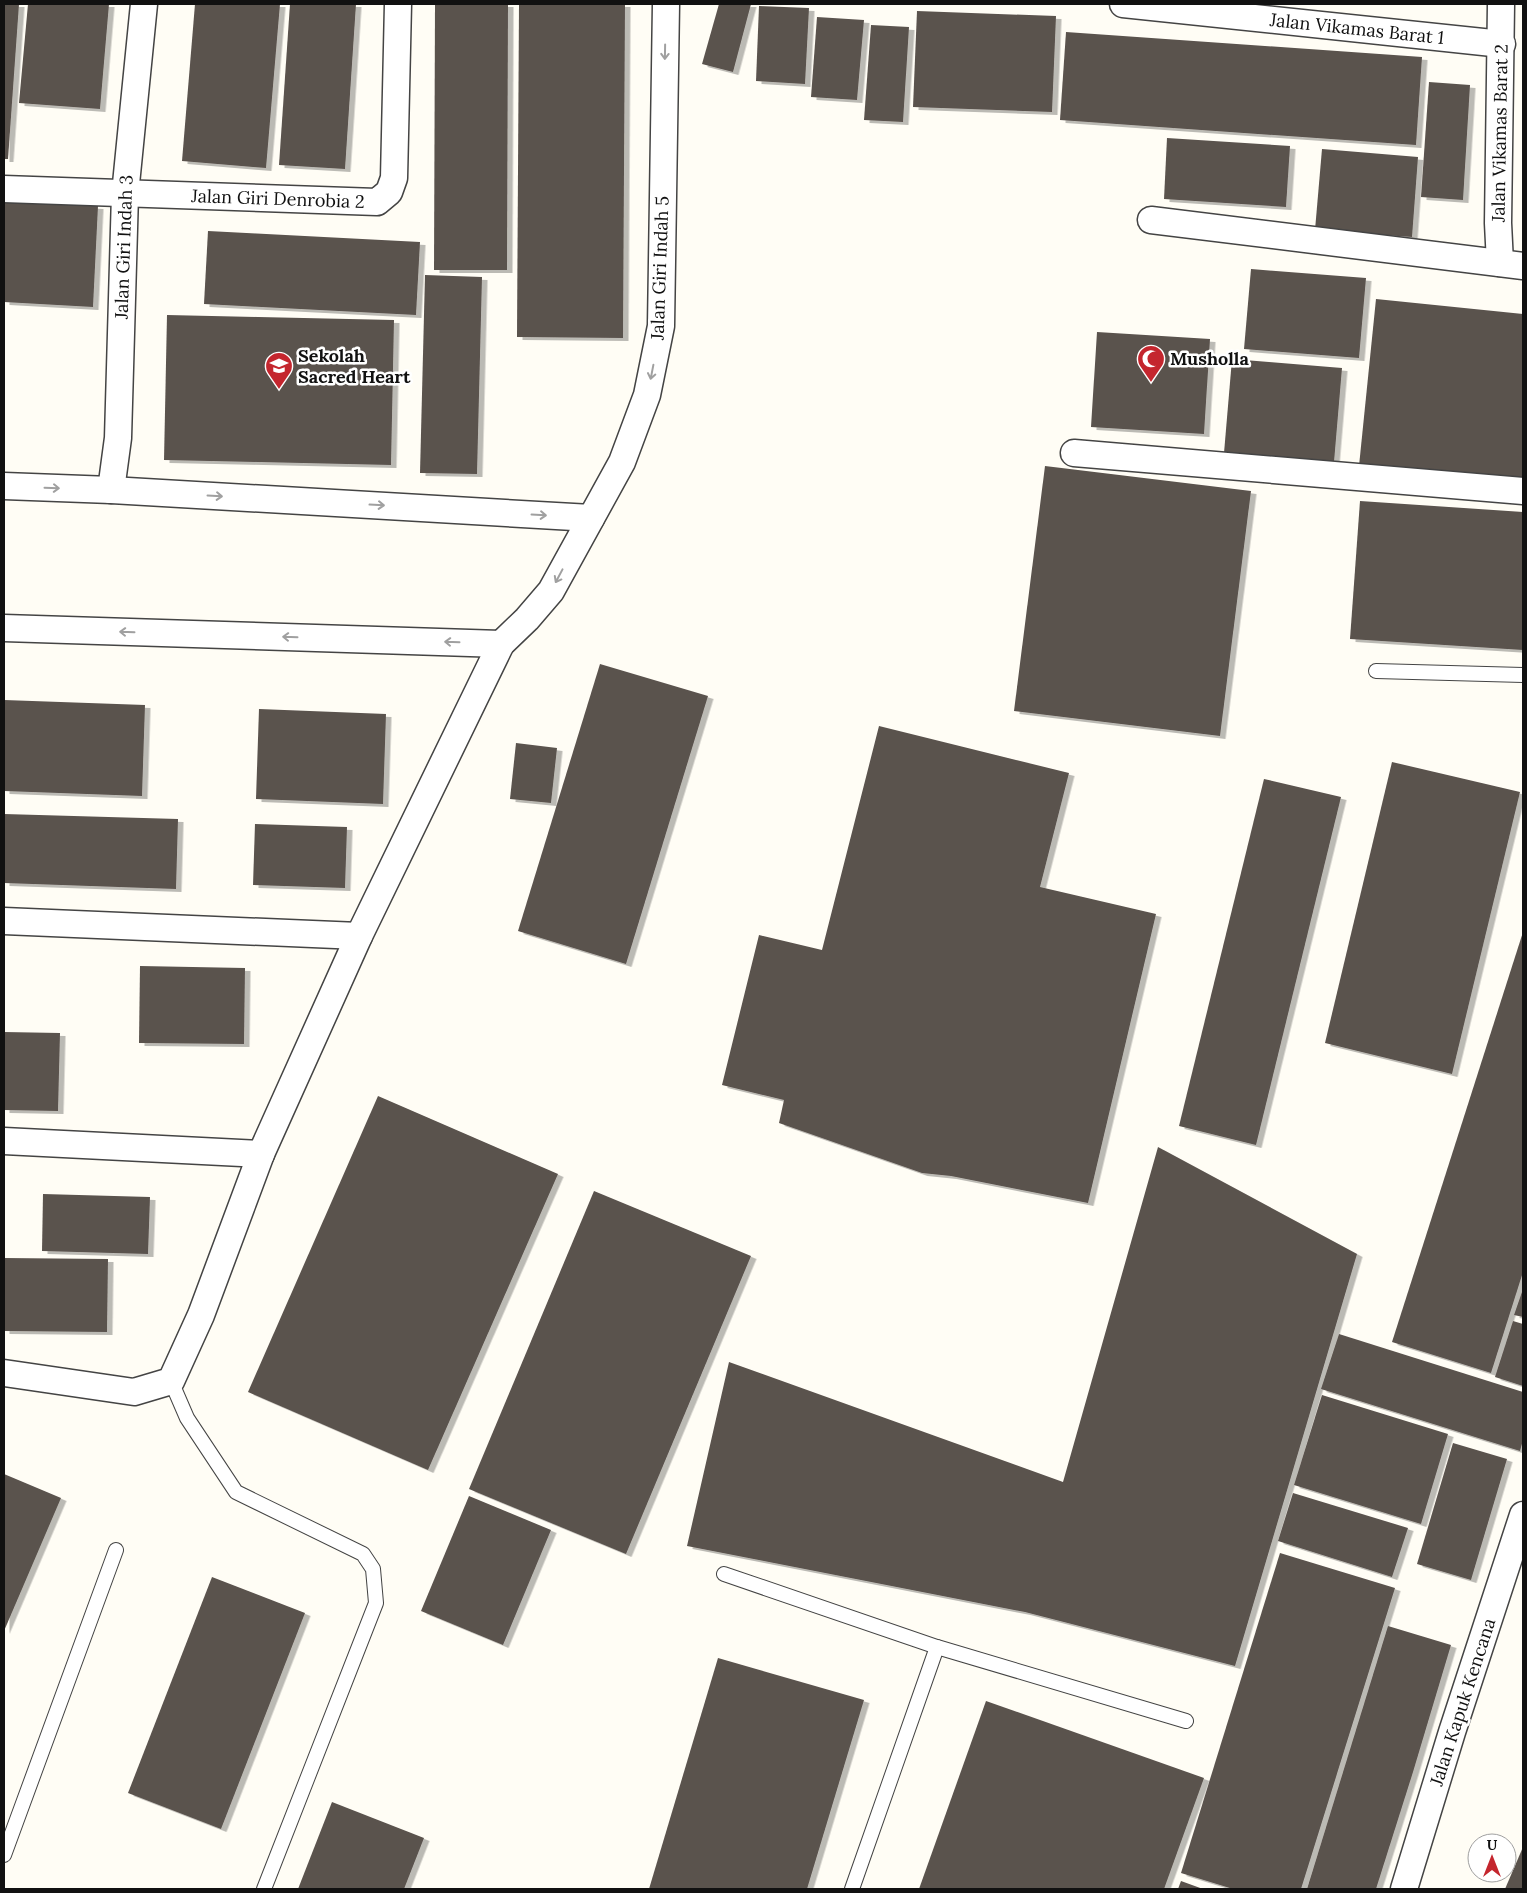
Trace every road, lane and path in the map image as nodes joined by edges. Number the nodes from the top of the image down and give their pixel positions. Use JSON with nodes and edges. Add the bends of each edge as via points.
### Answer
{"nodes":[{"id":1,"x":144,"y":4,"type":"edge"},
{"id":2,"x":398,"y":4,"type":"edge"},
{"id":3,"x":666,"y":4,"type":"edge"},
{"id":4,"x":1123,"y":4,"type":"edge"},
{"id":5,"x":1502,"y":4,"type":"edge"},
{"id":6,"x":1306,"y":14,"type":"edge"},
{"id":7,"x":1502,"y":44,"type":"junction"},
{"id":8,"x":4,"y":189,"type":"edge"},
{"id":9,"x":125,"y":194,"type":"junction"},
{"id":10,"x":1151,"y":220,"type":"dead end"},
{"id":11,"x":1512,"y":264,"type":"edge"},
{"id":12,"x":1074,"y":453,"type":"dead end"},
{"id":13,"x":4,"y":486,"type":"edge"},
{"id":14,"x":111,"y":490,"type":"junction"},
{"id":15,"x":1523,"y":491,"type":"edge"},
{"id":16,"x":590,"y":518,"type":"junction"},
{"id":17,"x":4,"y":628,"type":"edge"},
{"id":18,"x":501,"y":644,"type":"junction"},
{"id":19,"x":1376,"y":671,"type":"dead end"},
{"id":20,"x":1523,"y":675,"type":"edge"},
{"id":21,"x":4,"y":921,"type":"edge"},
{"id":22,"x":359,"y":936,"type":"junction"},
{"id":23,"x":4,"y":1141,"type":"edge"},
{"id":24,"x":261,"y":1154,"type":"junction"},
{"id":25,"x":4,"y":1373,"type":"edge"},
{"id":26,"x":171,"y":1381,"type":"junction"},
{"id":27,"x":1523,"y":1515,"type":"edge"},
{"id":28,"x":116,"y":1550,"type":"dead end"},
{"id":29,"x":724,"y":1574,"type":"dead end"},
{"id":30,"x":937,"y":1647,"type":"junction"},
{"id":31,"x":1186,"y":1721,"type":"dead end"},
{"id":32,"x":4,"y":1855,"type":"edge"},
{"id":33,"x":264,"y":1889,"type":"edge"},
{"id":34,"x":852,"y":1889,"type":"edge"},
{"id":35,"x":1404,"y":1889,"type":"edge"}],
"edges":[{"from":1,"to":9,"type":"street","name":"Jalan Giri Indah 3"},
{"from":2,"to":9,"type":"street","name":"Jalan Giri Denrobia 2","via":[[394,178],[389,192],[376,202]]},
{"from":3,"to":16,"type":"street","name":"Jalan Giri Indah 5","one_way":true,"via":[[661,326],[648,395],[622,462]]},
{"from":4,"to":6,"type":"street","name":"Jalan Vikamas Barat 1"},
{"from":5,"to":7,"type":"street","name":"Jalan Vikamas Barat 2"},
{"from":6,"to":7,"type":"street","name":"Jalan Vikamas Barat 1"},
{"from":7,"to":11,"type":"street","name":"Jalan Vikamas Barat 2","via":[[1498,223]]},
{"from":8,"to":9,"type":"street","name":"Jalan Giri Denrobia 2"},
{"from":9,"to":14,"type":"street","name":"Jalan Giri Indah 3","via":[[118,438]]},
{"from":10,"to":11,"type":"street"},
{"from":12,"to":15,"type":"street"},
{"from":13,"to":14,"type":"street","one_way":true},
{"from":14,"to":16,"type":"street","one_way":true},
{"from":16,"to":18,"type":"street","name":"Jalan Giri Indah 5","one_way":true,"via":[[551,591]]},
{"from":18,"to":17,"type":"street","one_way":true},
{"from":18,"to":22,"type":"street"},
{"from":19,"to":20,"type":"lane"},
{"from":21,"to":22,"type":"street"},
{"from":22,"to":24,"type":"street"},
{"from":23,"to":24,"type":"street"},
{"from":24,"to":26,"type":"street","via":[[200,1315]]},
{"from":25,"to":26,"type":"street","via":[[134,1392]]},
{"from":26,"to":33,"type":"lane","via":[[187,1418],[236,1492],[363,1554],[372,1569],[376,1603]]},
{"from":27,"to":35,"type":"street","name":"Jalan Kapuk Kencana"},
{"from":28,"to":32,"type":"lane"},
{"from":29,"to":30,"type":"lane"},
{"from":30,"to":31,"type":"lane"},
{"from":30,"to":34,"type":"lane"}]}
